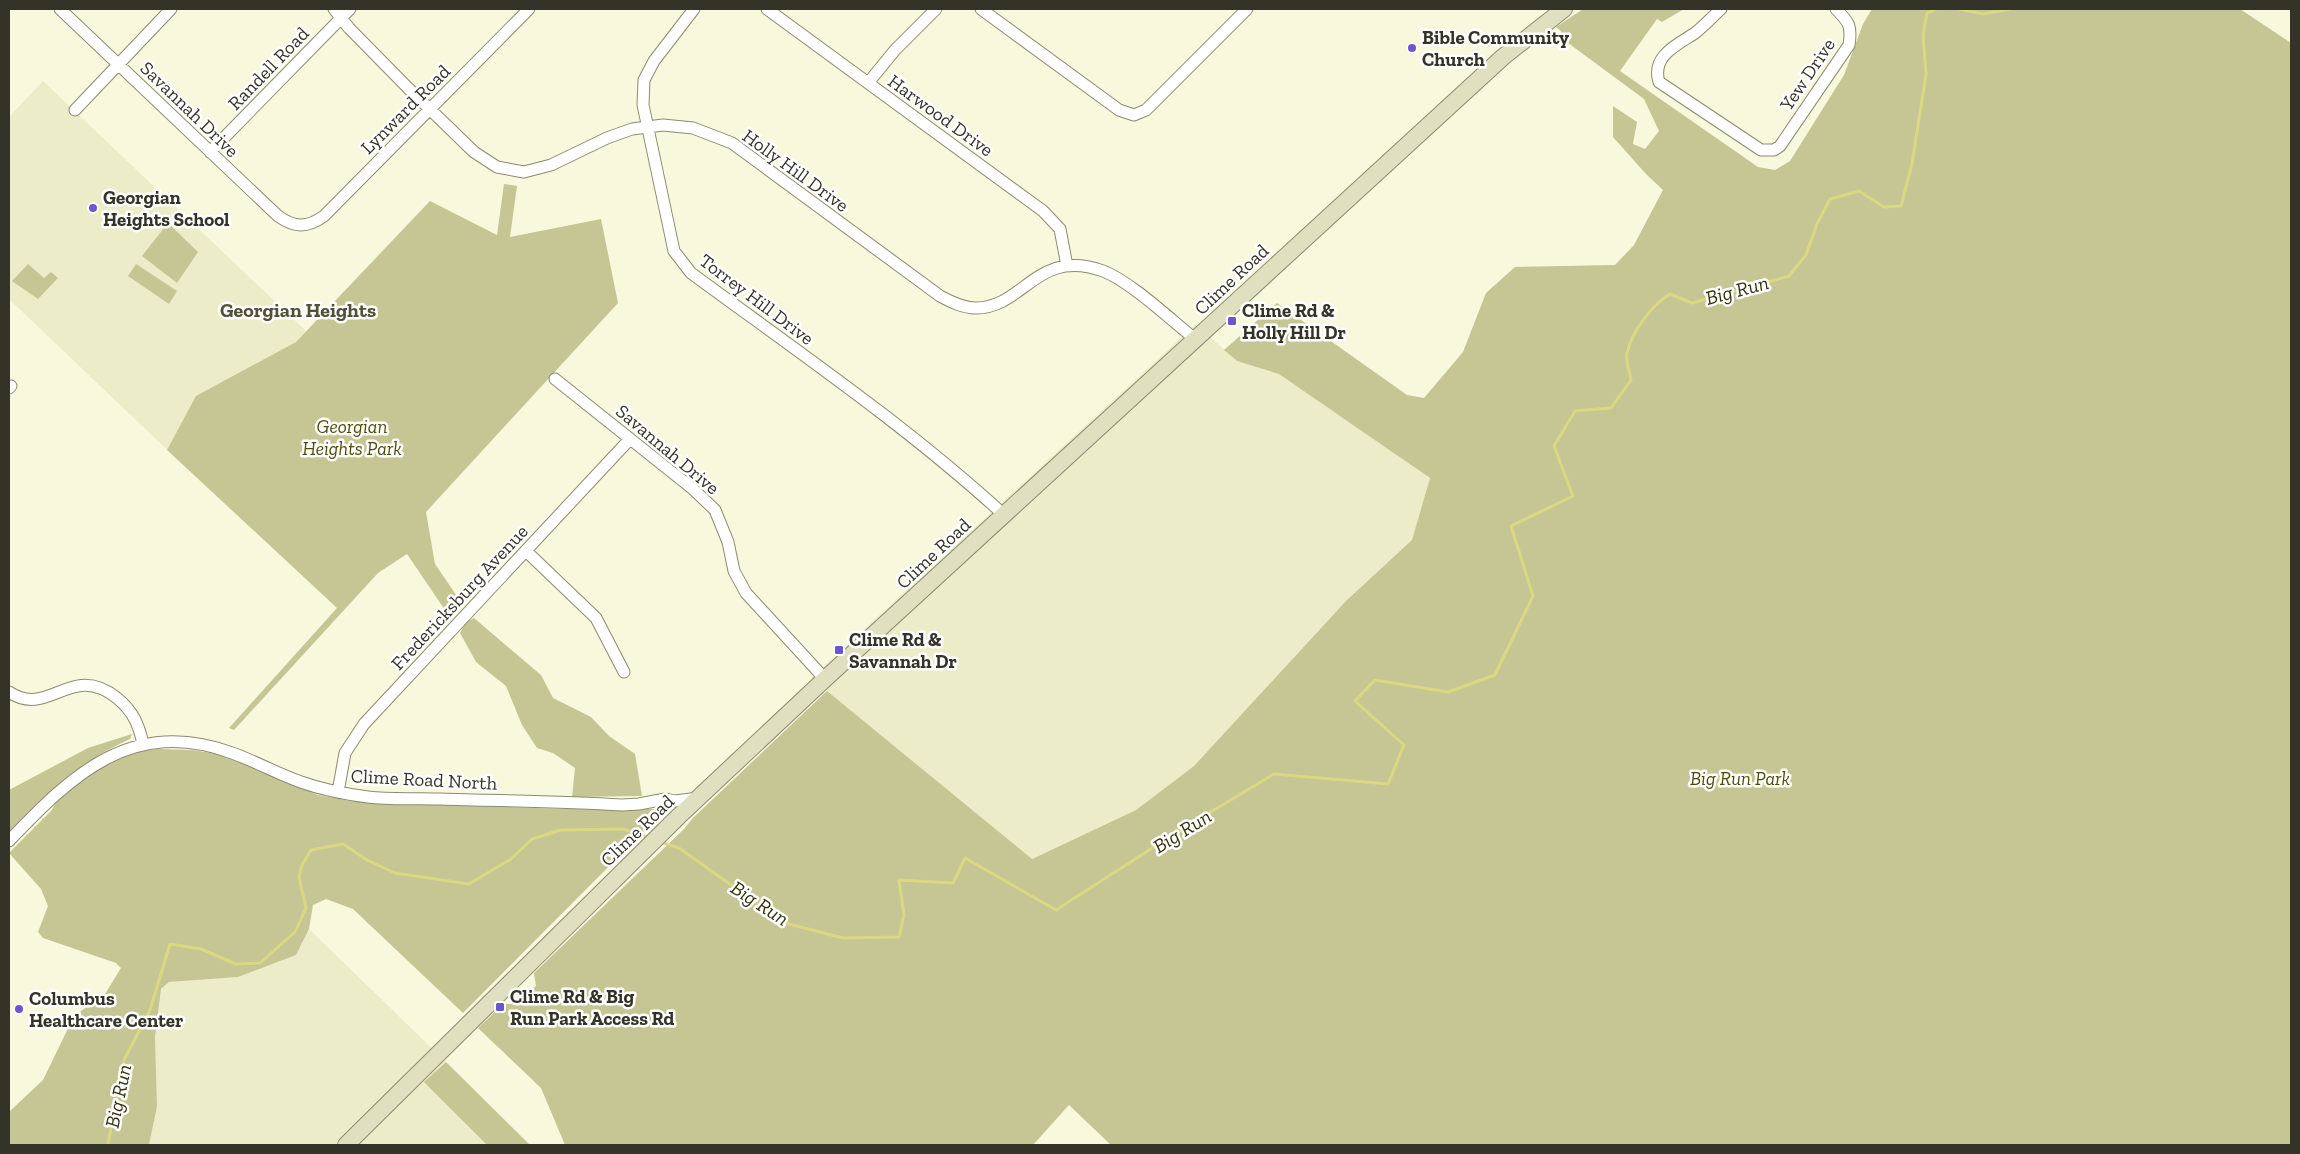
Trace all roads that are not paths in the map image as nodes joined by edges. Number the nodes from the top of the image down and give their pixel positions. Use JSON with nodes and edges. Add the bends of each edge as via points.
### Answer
{"nodes":[{"id":1,"x":60,"y":9,"type":"edge"},
{"id":2,"x":171,"y":9,"type":"edge"},
{"id":3,"x":350,"y":9,"type":"edge"},
{"id":4,"x":529,"y":9,"type":"edge"},
{"id":5,"x":694,"y":9,"type":"edge"},
{"id":6,"x":767,"y":9,"type":"edge"},
{"id":7,"x":936,"y":9,"type":"edge"},
{"id":8,"x":981,"y":9,"type":"edge"},
{"id":9,"x":1247,"y":9,"type":"edge"},
{"id":10,"x":1564,"y":9,"type":"edge"},
{"id":11,"x":1721,"y":9,"type":"edge"},
{"id":12,"x":1836,"y":9,"type":"edge"},
{"id":13,"x":338,"y":13,"type":"edge"},
{"id":14,"x":118,"y":64,"type":"junction"},
{"id":15,"x":868,"y":83,"type":"junction"},
{"id":16,"x":430,"y":109,"type":"junction"},
{"id":17,"x":75,"y":110,"type":"dead end"},
{"id":18,"x":647,"y":127,"type":"junction"},
{"id":19,"x":210,"y":152,"type":"junction"},
{"id":20,"x":301,"y":226,"type":"joint"},
{"id":21,"x":1067,"y":266,"type":"junction"},
{"id":22,"x":1195,"y":339,"type":"junction"},
{"id":23,"x":555,"y":379,"type":"dead end"},
{"id":24,"x":630,"y":439,"type":"junction"},
{"id":25,"x":1004,"y":515,"type":"junction"},
{"id":26,"x":526,"y":551,"type":"junction"},
{"id":27,"x":624,"y":672,"type":"dead end"},
{"id":28,"x":825,"y":679,"type":"junction"},
{"id":29,"x":9,"y":692,"type":"edge"},
{"id":30,"x":144,"y":744,"type":"junction"},
{"id":31,"x":338,"y":792,"type":"junction"},
{"id":32,"x":698,"y":798,"type":"junction"},
{"id":33,"x":9,"y":841,"type":"edge"},
{"id":34,"x":346,"y":1145,"type":"edge"}],
"edges":[{"from":1,"to":14,"type":"street","name":"Savannah Drive"},
{"from":2,"to":14,"type":"street"},
{"from":3,"to":13,"type":"street","name":"Randell Road"},
{"from":4,"to":16,"type":"street","name":"Lynward Road"},
{"from":5,"to":18,"type":"street","name":"Torrey Hill Drive","via":[[654,61],[644,80],[643,105]]},
{"from":6,"to":15,"type":"street","name":"Harwood Drive"},
{"from":7,"to":15,"type":"street"},
{"from":8,"to":9,"type":"street","via":[[1119,110],[1134,115],[1146,110]]},
{"from":10,"to":22,"type":"main road","name":"Clime Road","via":[[1503,57]]},
{"from":11,"to":12,"type":"street","name":"Yew Drive","via":[[1662,58],[1657,65],[1658,82],[1767,151],[1780,146],[1849,45],[1852,31],[1848,21]]},
{"from":13,"to":16,"type":"street","name":"Holly Hill Drive"},
{"from":13,"to":19,"type":"street","name":"Randell Road"},
{"from":14,"to":17,"type":"street"},
{"from":14,"to":19,"type":"street","name":"Savannah Drive"},
{"from":15,"to":21,"type":"street","name":"Harwood Drive","via":[[1043,211],[1060,229]]},
{"from":16,"to":18,"type":"street","name":"Holly Hill Drive","via":[[474,152],[497,167],[524,172],[551,165],[623,132]]},
{"from":16,"to":20,"type":"street","name":"Lynward Road","via":[[324,216]]},
{"from":18,"to":21,"type":"street","name":"Holly Hill Drive","via":[[693,128],[732,143],[940,296],[964,307],[990,307],[1047,271]]},
{"from":18,"to":25,"type":"street","name":"Torrey Hill Drive","via":[[672,245],[686,268],[967,480]]},
{"from":19,"to":20,"type":"street","name":"Savannah Drive","via":[[278,216],[289,224]]},
{"from":21,"to":22,"type":"street","name":"Holly Hill Drive","via":[[1090,267],[1116,277]]},
{"from":22,"to":25,"type":"main road","name":"Clime Road"},
{"from":23,"to":24,"type":"street","name":"Savannah Drive"},
{"from":24,"to":26,"type":"street","name":"Fredericksburg Avenue"},
{"from":24,"to":28,"type":"street","name":"Savannah Drive","via":[[715,510],[728,542],[738,581]]},
{"from":25,"to":28,"type":"main road","name":"Clime Road"},
{"from":26,"to":27,"type":"street","via":[[596,618]]},
{"from":26,"to":31,"type":"street","name":"Fredericksburg Avenue","via":[[364,724],[345,753]]},
{"from":28,"to":32,"type":"main road","name":"Clime Road"},
{"from":29,"to":30,"type":"street","via":[[33,700],[45,699],[75,685],[97,686],[115,697],[133,715]]},
{"from":30,"to":31,"type":"street","name":"Clime Road North","via":[[196,744],[229,752],[300,782]]},
{"from":30,"to":33,"type":"street","name":"Clime Road North","via":[[106,758],[77,775]]},
{"from":31,"to":32,"type":"street","name":"Clime Road North","via":[[370,797],[622,804]]},
{"from":32,"to":34,"type":"main road","name":"Clime Road"}]}
